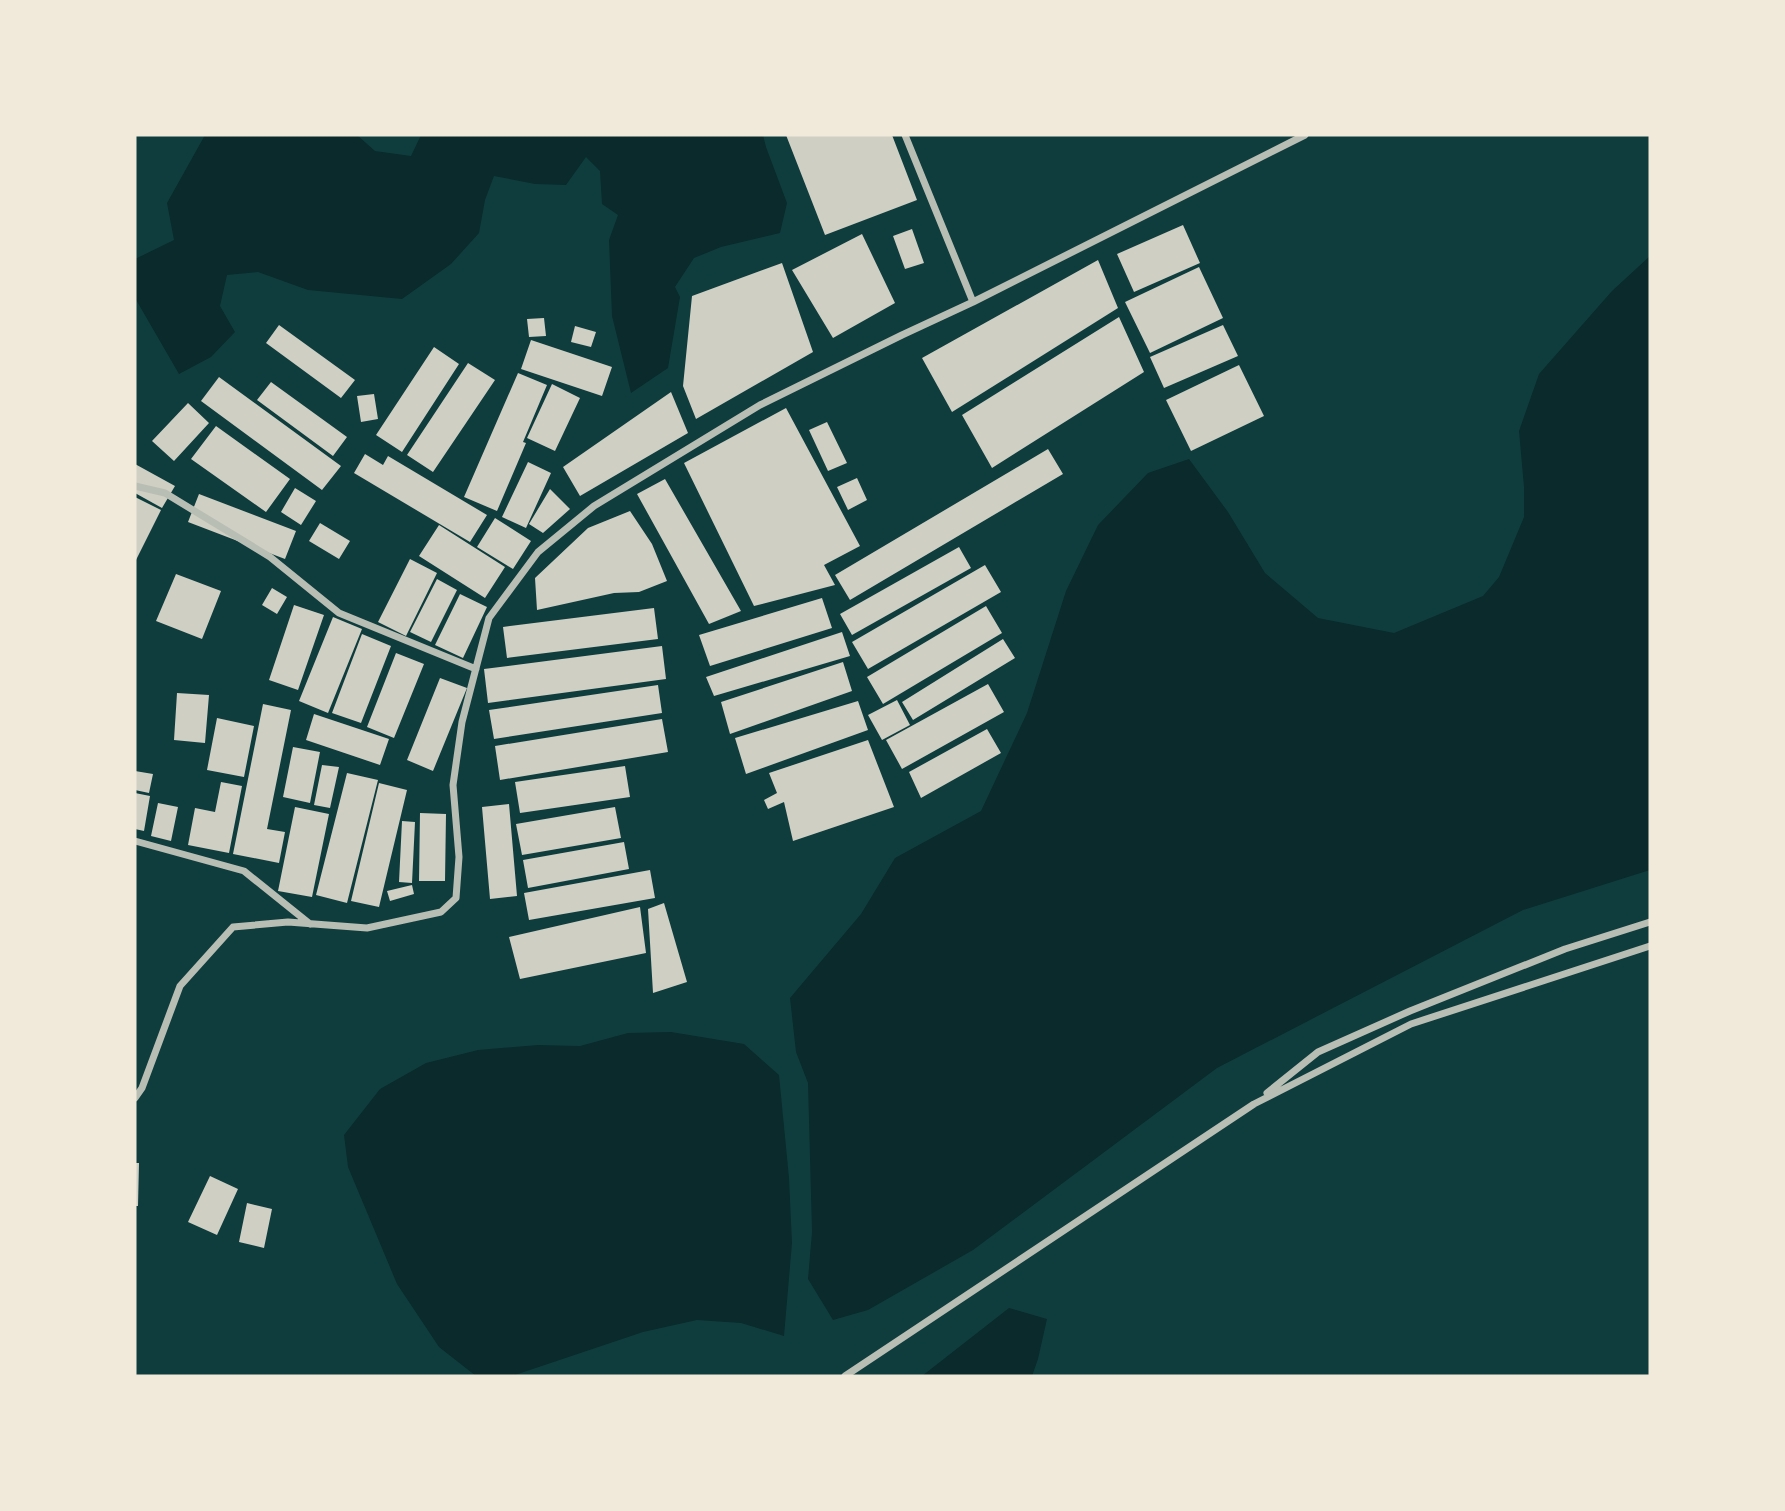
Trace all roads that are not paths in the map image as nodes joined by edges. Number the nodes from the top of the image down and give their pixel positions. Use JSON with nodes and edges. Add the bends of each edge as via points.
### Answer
{"nodes":[{"id":1,"x":905,"y":135,"type":"edge"},
{"id":2,"x":1305,"y":135,"type":"edge"},
{"id":3,"x":973,"y":302,"type":"junction"},
{"id":4,"x":135,"y":486,"type":"edge"},
{"id":5,"x":476,"y":669,"type":"junction"},
{"id":6,"x":135,"y":841,"type":"edge"},
{"id":7,"x":1650,"y":922,"type":"edge"},
{"id":8,"x":310,"y":924,"type":"junction"},
{"id":9,"x":1650,"y":946,"type":"edge"},
{"id":10,"x":135,"y":1098,"type":"edge"},
{"id":11,"x":1254,"y":1104,"type":"junction"},
{"id":12,"x":845,"y":1376,"type":"edge"}],
"edges":[{"from":1,"to":3,"type":"street"},
{"from":2,"to":3,"type":"street"},
{"from":3,"to":5,"type":"street","via":[[760,405],[594,506],[538,552],[489,618]]},
{"from":4,"to":5,"type":"street","via":[[165,493],[271,557],[339,613]]},
{"from":5,"to":8,"type":"street","via":[[453,785],[456,898],[441,912],[367,928]]},
{"from":6,"to":8,"type":"street","via":[[244,871]]},
{"from":7,"to":11,"type":"street","via":[[1565,949],[1318,1052]]},
{"from":8,"to":10,"type":"street","via":[[233,927],[180,986]]},
{"from":9,"to":11,"type":"street","via":[[1411,1024]]},
{"from":11,"to":12,"type":"street"}]}
